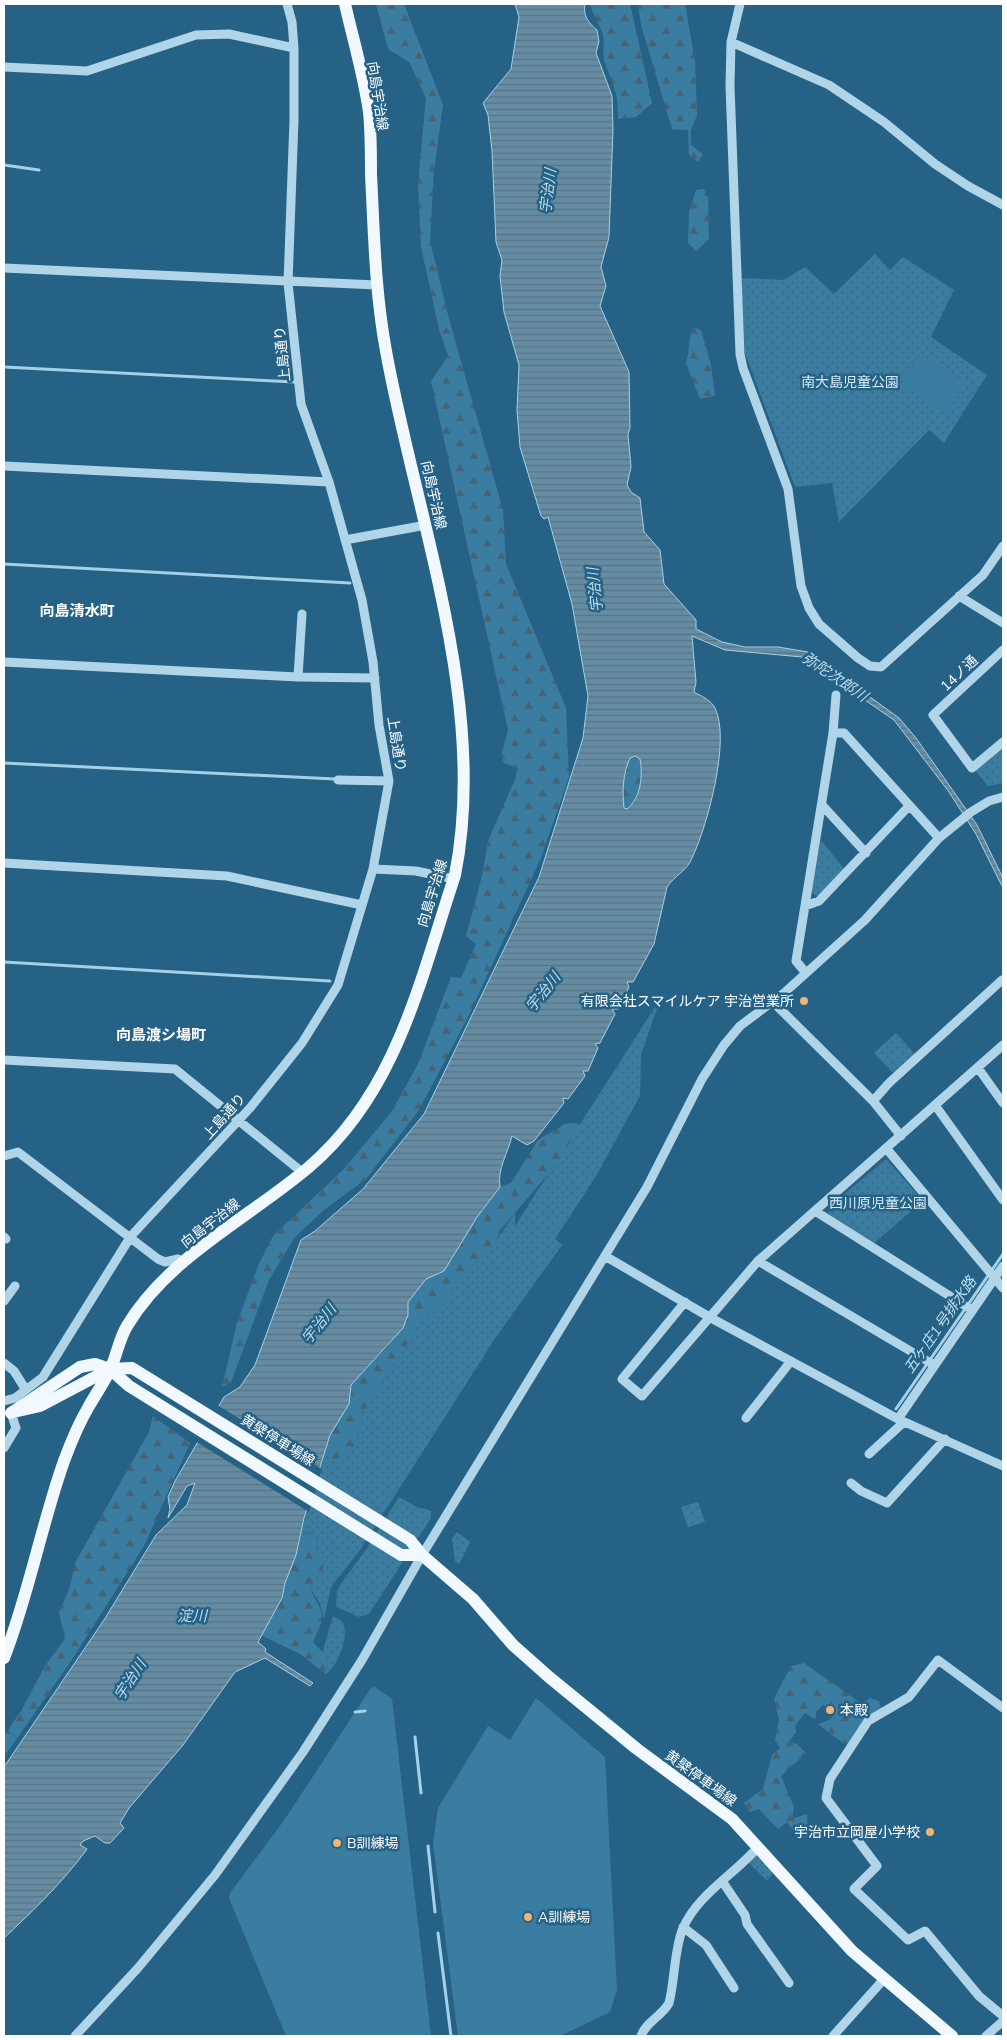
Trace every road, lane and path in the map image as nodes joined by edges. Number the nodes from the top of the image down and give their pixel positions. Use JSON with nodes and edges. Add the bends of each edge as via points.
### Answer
{"nodes":[{"id":1,"x":287,"y":4,"type":"edge"},
{"id":2,"x":344,"y":4,"type":"edge"},
{"id":3,"x":740,"y":4,"type":"edge"},
{"id":4,"x":731,"y":42,"type":"junction"},
{"id":5,"x":294,"y":48,"type":"junction"},
{"id":6,"x":4,"y":67,"type":"edge"},
{"id":7,"x":1003,"y":205,"type":"edge"},
{"id":8,"x":4,"y":268,"type":"edge"},
{"id":9,"x":288,"y":283,"type":"junction"},
{"id":10,"x":377,"y":285,"type":"junction"},
{"id":11,"x":4,"y":466,"type":"edge"},
{"id":12,"x":329,"y":482,"type":"junction"},
{"id":13,"x":426,"y":525,"type":"junction"},
{"id":14,"x":345,"y":540,"type":"junction"},
{"id":15,"x":1003,"y":546,"type":"edge"},
{"id":16,"x":959,"y":596,"type":"junction"},
{"id":17,"x":302,"y":614,"type":"dead end"},
{"id":18,"x":1003,"y":622,"type":"edge"},
{"id":19,"x":1003,"y":650,"type":"edge"},
{"id":20,"x":4,"y":662,"type":"edge"},
{"id":21,"x":298,"y":677,"type":"junction"},
{"id":22,"x":375,"y":678,"type":"junction"},
{"id":23,"x":836,"y":695,"type":"dead end"},
{"id":24,"x":833,"y":733,"type":"junction"},
{"id":25,"x":1003,"y":742,"type":"edge"},
{"id":26,"x":338,"y":780,"type":"dead end"},
{"id":27,"x":389,"y":781,"type":"junction"},
{"id":28,"x":1002,"y":799,"type":"edge"},
{"id":29,"x":822,"y":805,"type":"junction"},
{"id":30,"x":909,"y":806,"type":"junction"},
{"id":31,"x":939,"y":838,"type":"junction"},
{"id":32,"x":866,"y":853,"type":"junction"},
{"id":33,"x":4,"y":863,"type":"edge"},
{"id":34,"x":373,"y":869,"type":"junction"},
{"id":35,"x":454,"y":879,"type":"junction"},
{"id":36,"x":362,"y":905,"type":"junction"},
{"id":37,"x":805,"y":906,"type":"junction"},
{"id":38,"x":806,"y":973,"type":"junction"},
{"id":39,"x":1003,"y":982,"type":"edge"},
{"id":40,"x":773,"y":1002,"type":"junction"},
{"id":41,"x":1003,"y":1045,"type":"edge"},
{"id":42,"x":4,"y":1060,"type":"edge"},
{"id":43,"x":978,"y":1068,"type":"junction"},
{"id":44,"x":873,"y":1101,"type":"junction"},
{"id":45,"x":1003,"y":1103,"type":"edge"},
{"id":46,"x":935,"y":1106,"type":"junction"},
{"id":47,"x":238,"y":1122,"type":"junction"},
{"id":48,"x":901,"y":1136,"type":"junction"},
{"id":49,"x":886,"y":1148,"type":"junction"},
{"id":50,"x":4,"y":1156,"type":"edge"},
{"id":51,"x":302,"y":1172,"type":"junction"},
{"id":52,"x":1003,"y":1200,"type":"edge"},
{"id":53,"x":815,"y":1211,"type":"junction"},
{"id":54,"x":131,"y":1236,"type":"junction"},
{"id":55,"x":606,"y":1256,"type":"junction"},
{"id":56,"x":758,"y":1261,"type":"junction"},
{"id":57,"x":182,"y":1264,"type":"junction"},
{"id":58,"x":1003,"y":1266,"type":"edge"},
{"id":59,"x":991,"y":1274,"type":"junction"},
{"id":60,"x":15,"y":1286,"type":"dead end"},
{"id":61,"x":1003,"y":1288,"type":"edge"},
{"id":62,"x":4,"y":1301,"type":"edge"},
{"id":63,"x":685,"y":1302,"type":"junction"},
{"id":64,"x":968,"y":1307,"type":"junction"},
{"id":65,"x":710,"y":1318,"type":"junction"},
{"id":66,"x":791,"y":1361,"type":"junction"},
{"id":67,"x":930,"y":1362,"type":"junction"},
{"id":68,"x":4,"y":1363,"type":"edge"},
{"id":69,"x":110,"y":1369,"type":"junction"},
{"id":70,"x":26,"y":1390,"type":"junction"},
{"id":71,"x":68,"y":1390,"type":"junction"},
{"id":72,"x":4,"y":1401,"type":"edge"},
{"id":73,"x":88,"y":1408,"type":"junction"},
{"id":74,"x":7,"y":1414,"type":"edge"},
{"id":75,"x":746,"y":1418,"type":"dead end"},
{"id":76,"x":901,"y":1421,"type":"junction"},
{"id":77,"x":945,"y":1440,"type":"junction"},
{"id":78,"x":4,"y":1448,"type":"edge"},
{"id":79,"x":869,"y":1454,"type":"dead end"},
{"id":80,"x":1003,"y":1466,"type":"edge"},
{"id":81,"x":851,"y":1483,"type":"dead end"},
{"id":82,"x":422,"y":1555,"type":"junction"},
{"id":83,"x":4,"y":1658,"type":"edge"},
{"id":84,"x":1003,"y":1708,"type":"edge"},
{"id":85,"x":758,"y":1847,"type":"junction"},
{"id":86,"x":722,"y":1881,"type":"junction"},
{"id":87,"x":683,"y":1927,"type":"junction"},
{"id":88,"x":884,"y":1979,"type":"junction"},
{"id":89,"x":789,"y":1983,"type":"dead end"},
{"id":90,"x":734,"y":1988,"type":"dead end"},
{"id":91,"x":1003,"y":2016,"type":"edge"},
{"id":92,"x":1003,"y":2022,"type":"edge"},
{"id":93,"x":75,"y":2036,"type":"edge"},
{"id":94,"x":642,"y":2036,"type":"edge"},
{"id":95,"x":833,"y":2036,"type":"edge"},
{"id":96,"x":952,"y":2036,"type":"edge"},
{"id":97,"x":986,"y":2036,"type":"edge"}],
"edges":[{"from":1,"to":5,"type":"street","name":"上島通り"},
{"from":2,"to":10,"type":"main road","name":"向島宇治線","via":[[369,112]]},
{"from":3,"to":4,"type":"street"},
{"from":4,"to":7,"type":"street","via":[[829,86],[884,122],[935,164]]},
{"from":4,"to":16,"type":"street","via":[[740,354],[788,489],[801,586],[809,608],[819,624],[858,658],[870,666],[881,667]]},
{"from":5,"to":6,"type":"street","via":[[229,34],[196,35],[88,71]]},
{"from":5,"to":9,"type":"street","name":"上島通り"},
{"from":8,"to":9,"type":"street"},
{"from":9,"to":10,"type":"street"},
{"from":9,"to":12,"type":"street","name":"上島通り","via":[[301,404]]},
{"from":10,"to":13,"type":"main road","name":"向島宇治線","via":[[386,352]]},
{"from":11,"to":12,"type":"street"},
{"from":12,"to":14,"type":"street","name":"上島通り"},
{"from":13,"to":14,"type":"street"},
{"from":13,"to":35,"type":"main road","name":"向島宇治線","via":[[448,633],[461,725],[463,800],[460,853]]},
{"from":14,"to":22,"type":"street","name":"上島通り","via":[[362,600]]},
{"from":15,"to":16,"type":"street","via":[[983,575]]},
{"from":16,"to":18,"type":"street"},
{"from":17,"to":21,"type":"street"},
{"from":19,"to":25,"type":"street","name":"14ノ通","via":[[933,716],[972,768]]},
{"from":20,"to":21,"type":"street"},
{"from":21,"to":22,"type":"street"},
{"from":22,"to":27,"type":"street","name":"上島通り"},
{"from":23,"to":24,"type":"street"},
{"from":24,"to":29,"type":"street"},
{"from":24,"to":30,"type":"street","via":[[844,733]]},
{"from":26,"to":27,"type":"street"},
{"from":27,"to":34,"type":"street","name":"上島通り"},
{"from":28,"to":31,"type":"street","via":[[989,801]]},
{"from":29,"to":32,"type":"street"},
{"from":29,"to":37,"type":"street"},
{"from":30,"to":31,"type":"street"},
{"from":30,"to":32,"type":"street"},
{"from":31,"to":38,"type":"street","via":[[865,920]]},
{"from":32,"to":37,"type":"street","via":[[819,901]]},
{"from":33,"to":36,"type":"street","via":[[227,876]]},
{"from":34,"to":35,"type":"street"},
{"from":34,"to":36,"type":"street","name":"上島通り"},
{"from":35,"to":51,"type":"main road","name":"向島宇治線","via":[[411,1008],[386,1071],[346,1128]]},
{"from":36,"to":47,"type":"street","name":"上島通り","via":[[338,985],[302,1043]]},
{"from":37,"to":38,"type":"street","via":[[796,962]]},
{"from":38,"to":40,"type":"street"},
{"from":39,"to":44,"type":"street"},
{"from":40,"to":44,"type":"street"},
{"from":40,"to":55,"type":"street","via":[[740,1026],[710,1066],[652,1179]]},
{"from":41,"to":43,"type":"street"},
{"from":42,"to":47,"type":"street","via":[[175,1069]]},
{"from":43,"to":45,"type":"street"},
{"from":43,"to":46,"type":"street"},
{"from":44,"to":48,"type":"street"},
{"from":46,"to":48,"type":"street"},
{"from":46,"to":52,"type":"street"},
{"from":47,"to":51,"type":"street"},
{"from":47,"to":54,"type":"street","name":"上島通り"},
{"from":48,"to":49,"type":"street"},
{"from":49,"to":53,"type":"street"},
{"from":49,"to":59,"type":"street"},
{"from":50,"to":54,"type":"street","via":[[18,1152]]},
{"from":51,"to":57,"type":"main road","name":"向島宇治線"},
{"from":53,"to":56,"type":"street"},
{"from":53,"to":64,"type":"street"},
{"from":54,"to":57,"type":"street","via":[[162,1261],[178,1259]]},
{"from":54,"to":70,"type":"street","name":"上島通り","via":[[43,1377]]},
{"from":55,"to":63,"type":"street"},
{"from":55,"to":82,"type":"street"},
{"from":56,"to":65,"type":"street"},
{"from":56,"to":67,"type":"street"},
{"from":57,"to":69,"type":"main road","name":"向島宇治線","via":[[158,1285],[126,1327]]},
{"from":58,"to":59,"type":"street"},
{"from":59,"to":61,"type":"street"},
{"from":59,"to":64,"type":"street"},
{"from":60,"to":62,"type":"street"},
{"from":63,"to":65,"type":"street"},
{"from":63,"to":65,"type":"street","via":[[622,1379],[642,1396]]},
{"from":64,"to":67,"type":"street"},
{"from":65,"to":66,"type":"street"},
{"from":66,"to":75,"type":"street"},
{"from":66,"to":76,"type":"street"},
{"from":67,"to":76,"type":"street"},
{"from":68,"to":70,"type":"street","via":[[14,1371]]},
{"from":69,"to":71,"type":"main road","name":"黄檗停車場線"},
{"from":69,"to":73,"type":"main road","name":"向島宇治線"},
{"from":69,"to":74,"type":"main road","name":"黄檗停車場線","via":[[95,1364],[80,1367]]},
{"from":69,"to":82,"type":"main road","via":[[123,1382],[401,1555]]},
{"from":69,"to":82,"type":"main road","name":"黄檗停車場線","via":[[132,1368],[412,1543]]},
{"from":70,"to":72,"type":"street","name":"上島通り"},
{"from":71,"to":73,"type":"main road","via":[[80,1395]]},
{"from":71,"to":74,"type":"main road","name":"黄檗停車場線","via":[[40,1406]]},
{"from":73,"to":83,"type":"main road","name":"向島宇治線","via":[[76,1429],[54,1490],[20,1614]]},
{"from":74,"to":78,"type":"street","via":[[16,1428]]},
{"from":76,"to":77,"type":"street"},
{"from":76,"to":79,"type":"street"},
{"from":77,"to":80,"type":"street"},
{"from":77,"to":81,"type":"street","via":[[887,1503]]},
{"from":82,"to":85,"type":"main road","name":"黄檗停車場線","via":[[473,1599],[513,1645],[549,1677],[637,1749],[726,1814]]},
{"from":82,"to":93,"type":"street","via":[[362,1660],[260,1814],[166,1935]]},
{"from":84,"to":91,"type":"street","via":[[938,1660],[909,1697],[868,1720],[830,1778],[826,1798],[877,1866],[854,1889],[908,1940],[925,1931],[979,1996]]},
{"from":85,"to":86,"type":"street"},
{"from":85,"to":88,"type":"main road","name":"黄檗停車場線","via":[[826,1924]]},
{"from":86,"to":87,"type":"street"},
{"from":86,"to":89,"type":"street","via":[[745,1915],[747,1924]]},
{"from":87,"to":90,"type":"street","via":[[706,1946]]},
{"from":87,"to":94,"type":"street","via":[[669,2003],[664,2012],[644,2029]]},
{"from":88,"to":95,"type":"street"},
{"from":88,"to":96,"type":"main road","name":"黄檗停車場線"},
{"from":92,"to":97,"type":"street"}]}
